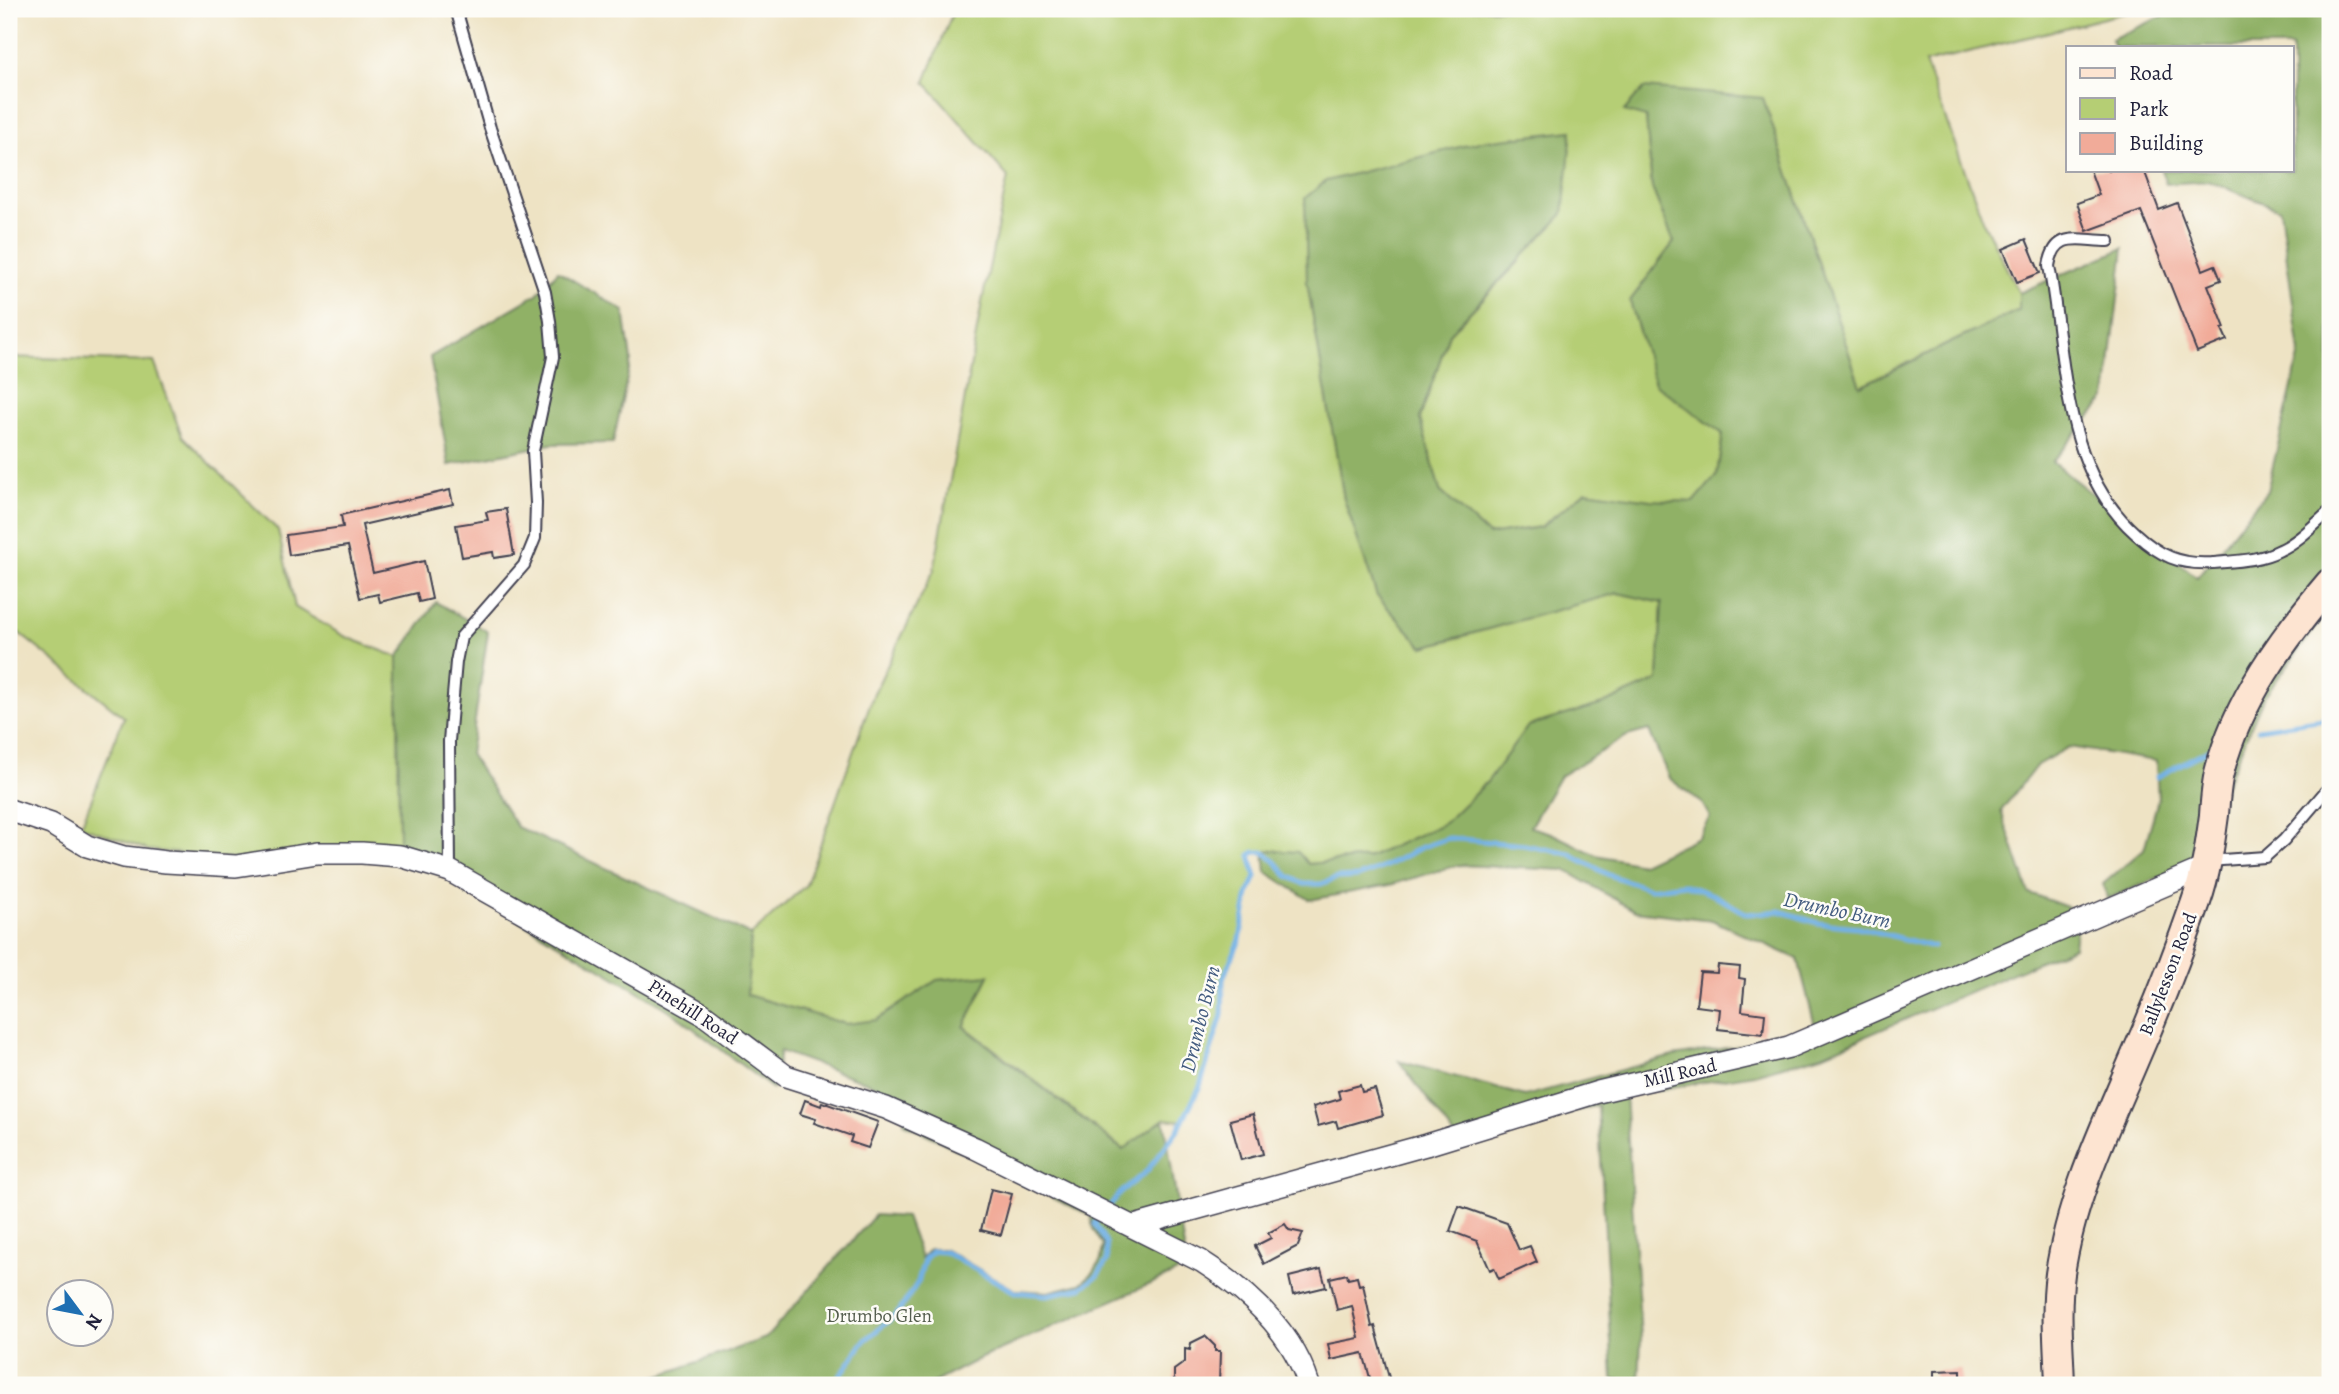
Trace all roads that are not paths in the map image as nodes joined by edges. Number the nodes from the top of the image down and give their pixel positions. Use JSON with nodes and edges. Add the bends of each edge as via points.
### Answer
{"nodes":[{"id":1,"x":456,"y":9,"type":"edge"},
{"id":2,"x":2109,"y":241,"type":"dead end"},
{"id":3,"x":2330,"y":511,"type":"edge"},
{"id":4,"x":2330,"y":583,"type":"edge"},
{"id":5,"x":2330,"y":786,"type":"edge"},
{"id":6,"x":9,"y":810,"type":"edge"},
{"id":7,"x":2207,"y":864,"type":"junction"},
{"id":8,"x":450,"y":871,"type":"junction"},
{"id":9,"x":1125,"y":1222,"type":"junction"},
{"id":10,"x":1309,"y":1385,"type":"edge"},
{"id":11,"x":2060,"y":1385,"type":"edge"}],
"edges":[{"from":1,"to":8,"type":"lane","via":[[545,292],[553,356],[533,451],[535,538],[524,565],[461,637],[449,741]]},
{"from":2,"to":3,"type":"lane","via":[[2067,239],[2051,252],[2049,266],[2080,444],[2091,474],[2124,524],[2154,551],[2180,562],[2204,564],[2251,560],[2281,550]]},
{"from":4,"to":7,"type":"main road","name":"Ballylesson Road","via":[[2246,699],[2229,737],[2218,775]]},
{"from":5,"to":7,"type":"lane","via":[[2265,857]]},
{"from":6,"to":8,"type":"street","name":"Pinehill Road","via":[[51,824],[87,846],[124,857],[236,866],[317,853],[362,853],[400,856]]},
{"from":7,"to":9,"type":"street","name":"Mill Road","via":[[1789,1047],[1598,1092],[1426,1145]]},
{"from":7,"to":11,"type":"main road","name":"Ballylesson Road","via":[[2072,1215],[2057,1307]]},
{"from":8,"to":9,"type":"street","name":"Pinehill Road","via":[[703,1014],[786,1076],[886,1108]]},
{"from":9,"to":10,"type":"street","name":"Pinehill Road","via":[[1201,1261],[1256,1302],[1302,1362]]}]}
